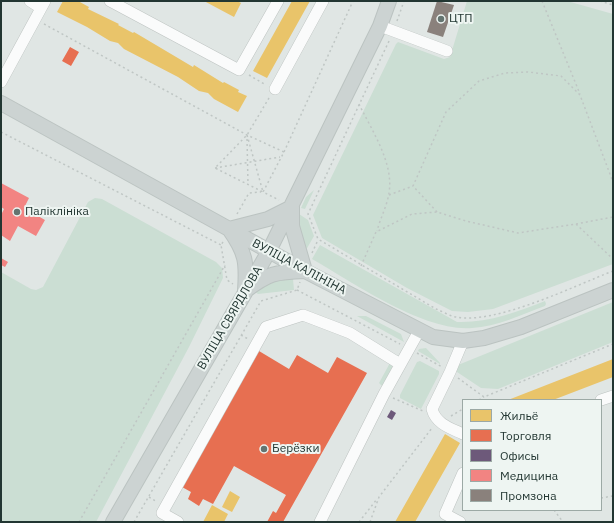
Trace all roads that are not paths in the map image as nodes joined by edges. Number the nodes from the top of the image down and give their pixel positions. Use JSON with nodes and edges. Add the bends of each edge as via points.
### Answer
{"nodes":[{"id":1,"x":30,"y":1,"type":"edge"},
{"id":2,"x":110,"y":1,"type":"edge"},
{"id":3,"x":278,"y":1,"type":"edge"},
{"id":4,"x":323,"y":1,"type":"edge"},
{"id":5,"x":389,"y":1,"type":"edge"},
{"id":6,"x":43,"y":5,"type":"edge"},
{"id":7,"x":380,"y":26,"type":"junction"},
{"id":8,"x":446,"y":50,"type":"dead end"},
{"id":9,"x":2,"y":78,"type":"edge"},
{"id":10,"x":275,"y":89,"type":"road end"},
{"id":11,"x":1,"y":103,"type":"edge"},
{"id":12,"x":288,"y":205,"type":"junction"},
{"id":13,"x":230,"y":227,"type":"junction"},
{"id":14,"x":269,"y":251,"type":"junction"},
{"id":15,"x":305,"y":269,"type":"junction"},
{"id":16,"x":239,"y":288,"type":"junction"},
{"id":17,"x":613,"y":290,"type":"edge"},
{"id":18,"x":419,"y":331,"type":"junction"},
{"id":19,"x":463,"y":341,"type":"junction"},
{"id":20,"x":400,"y":364,"type":"junction"},
{"id":21,"x":613,"y":396,"type":"edge"},
{"id":22,"x":602,"y":400,"type":"edge"},
{"id":23,"x":462,"y":433,"type":"edge"},
{"id":24,"x":462,"y":475,"type":"edge"},
{"id":25,"x":443,"y":518,"type":"edge"},
{"id":26,"x":113,"y":522,"type":"edge"},
{"id":27,"x":178,"y":522,"type":"edge"},
{"id":28,"x":320,"y":522,"type":"edge"},
{"id":29,"x":460,"y":522,"type":"edge"}],
"edges":[{"from":1,"to":6,"type":"lane"},
{"from":2,"to":3,"type":"lane","via":[[239,70]]},
{"from":4,"to":10,"type":"lane"},
{"from":5,"to":7,"type":"main road","name":"ВУЛІЦА СВЯРДЛОВА"},
{"from":6,"to":9,"type":"lane"},
{"from":7,"to":8,"type":"lane"},
{"from":7,"to":12,"type":"main road","name":"ВУЛІЦА СВЯРДЛОВА"},
{"from":11,"to":13,"type":"main road","name":"ВУЛІЦА КАЛІНІНА"},
{"from":12,"to":13,"type":"main road","via":[[268,219]]},
{"from":12,"to":14,"type":"main road","name":"ВУЛІЦА СВЯРДЛОВА"},
{"from":12,"to":15,"type":"main road"},
{"from":13,"to":14,"type":"main road","name":"ВУЛІЦА КАЛІНІНА"},
{"from":13,"to":16,"type":"main road","via":[[241,247],[247,268]]},
{"from":14,"to":15,"type":"main road","name":"ВУЛІЦА КАЛІНІНА"},
{"from":14,"to":16,"type":"main road","name":"ВУЛІЦА СВЯРДЛОВА"},
{"from":15,"to":16,"type":"main road","via":[[265,276]]},
{"from":15,"to":18,"type":"main road","name":"ВУЛІЦА КАЛІНІНА"},
{"from":16,"to":26,"type":"main road","name":"ВУЛІЦА СВЯРДЛОВА"},
{"from":17,"to":19,"type":"main road","name":"ВУЛІЦА КАЛІНІНА","via":[[521,326],[484,338]]},
{"from":18,"to":19,"type":"main road","name":"ВУЛІЦА КАЛІНІНА","via":[[433,337]]},
{"from":18,"to":20,"type":"lane"},
{"from":19,"to":23,"type":"lane","via":[[432,409],[436,419]]},
{"from":20,"to":27,"type":"lane","via":[[350,333],[303,315],[266,328],[162,513]]},
{"from":20,"to":28,"type":"lane"},
{"from":21,"to":22,"type":"lane"},
{"from":24,"to":25,"type":"lane"},
{"from":25,"to":29,"type":"lane"}]}
